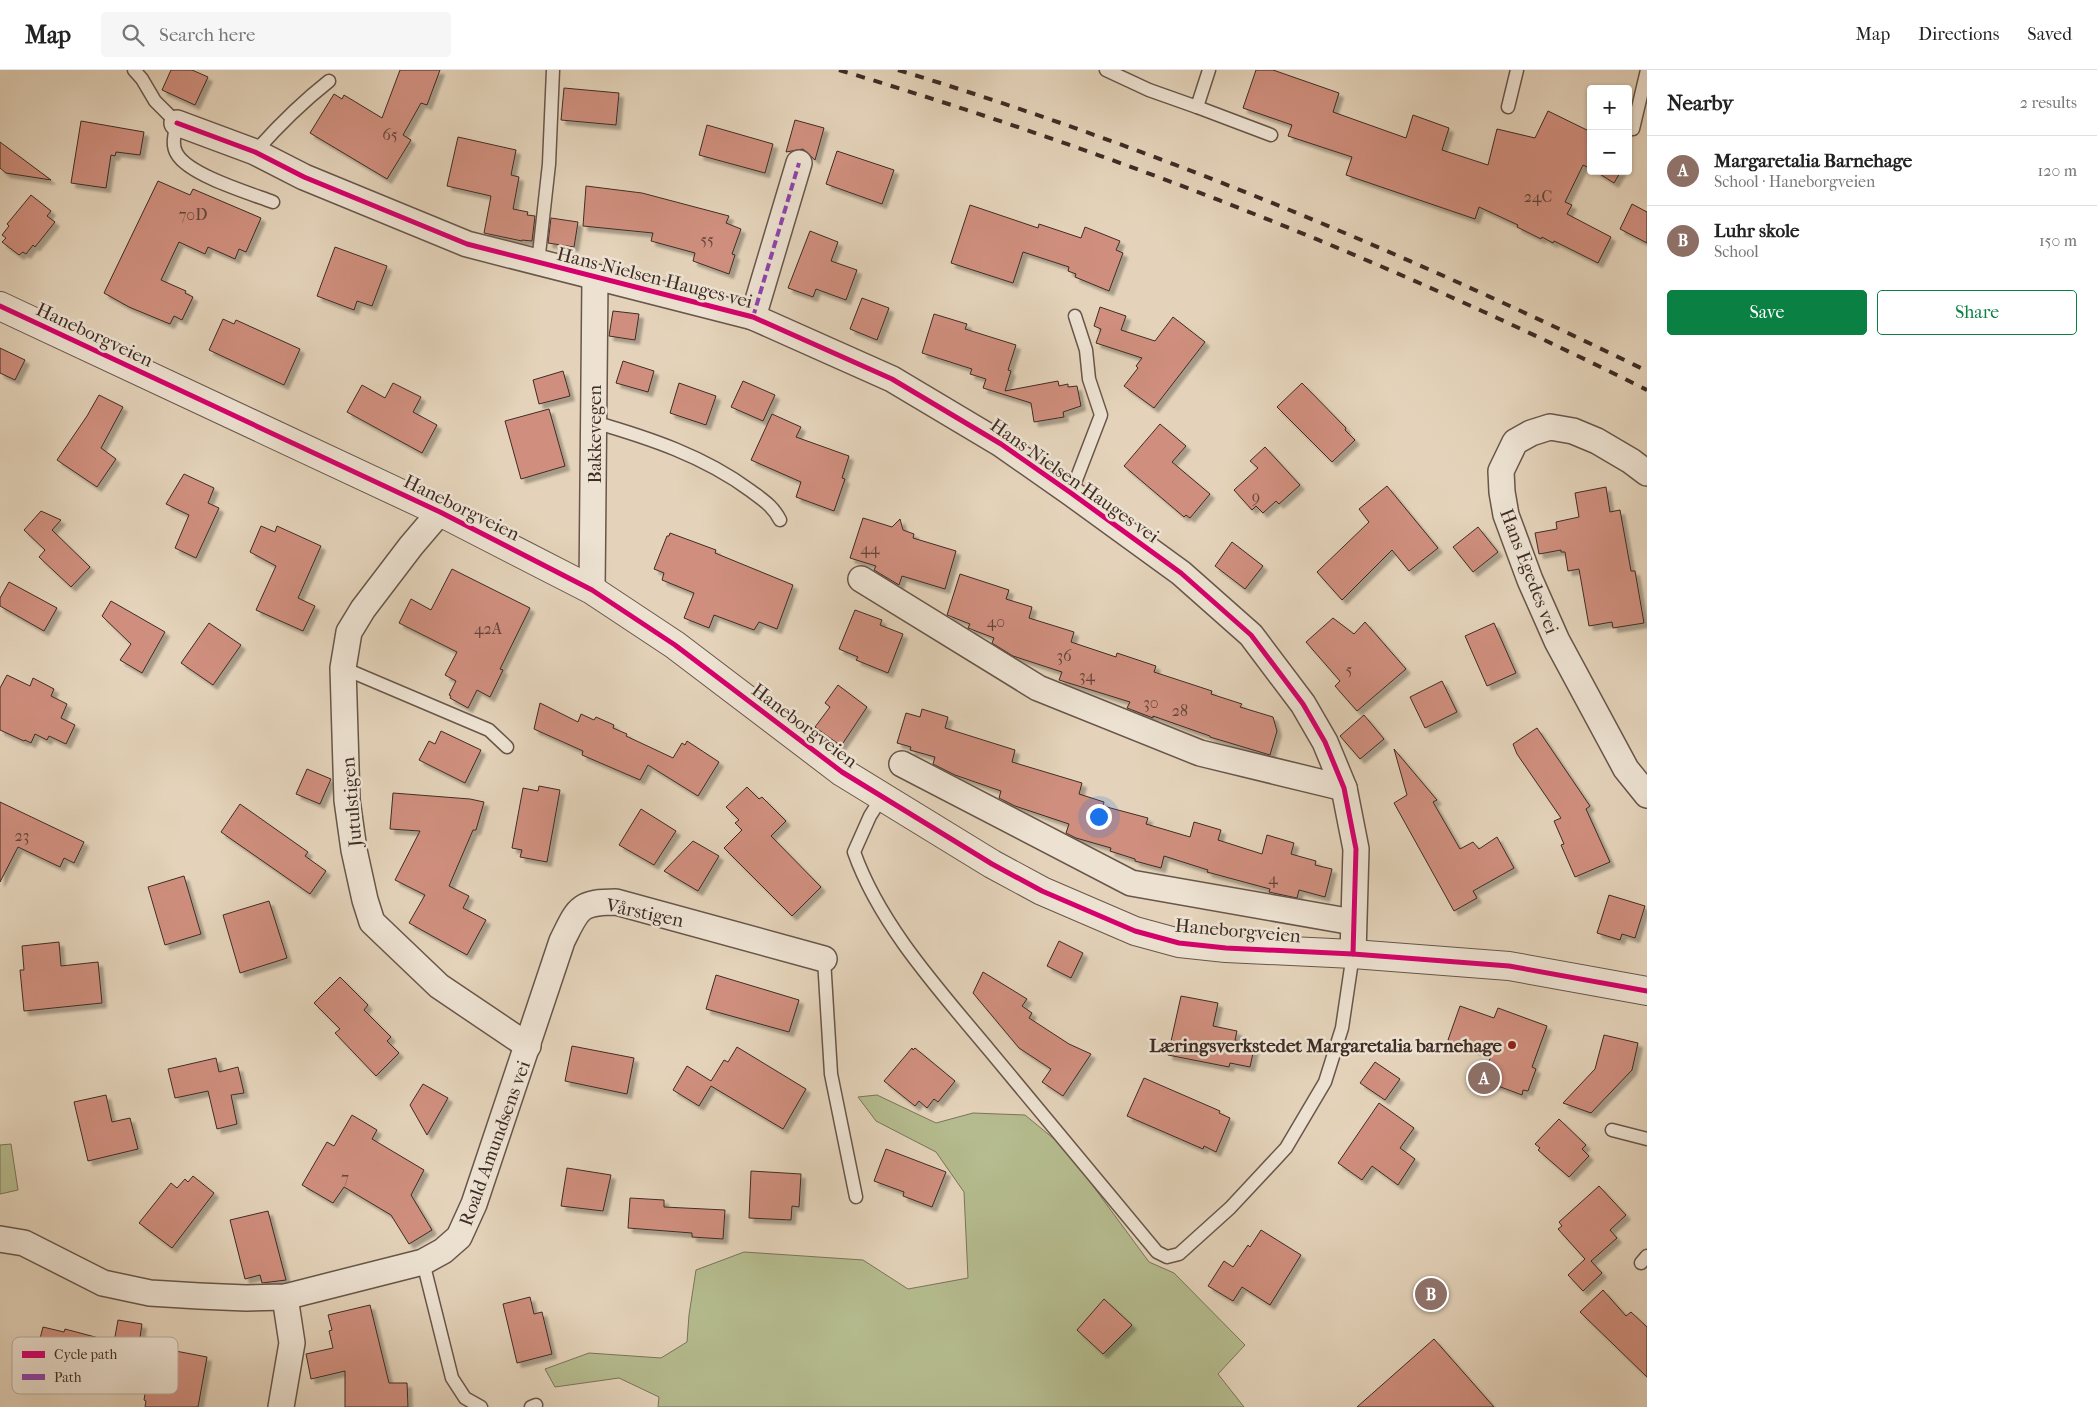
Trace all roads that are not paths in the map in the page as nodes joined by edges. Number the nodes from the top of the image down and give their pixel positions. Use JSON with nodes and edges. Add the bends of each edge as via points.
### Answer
{"nodes":[{"id":1,"x":134,"y":70,"type":"edge"},
{"id":2,"x":552,"y":70,"type":"edge"},
{"id":3,"x":1106,"y":70,"type":"edge"},
{"id":4,"x":1209,"y":70,"type":"edge"},
{"id":5,"x":1517,"y":70,"type":"edge"},
{"id":6,"x":1647,"y":70,"type":"edge"},
{"id":7,"x":329,"y":81,"type":"dead end"},
{"id":8,"x":1197,"y":107,"type":"junction"},
{"id":9,"x":1508,"y":108,"type":"dead end"},
{"id":10,"x":177,"y":123,"type":"junction"},
{"id":11,"x":1633,"y":129,"type":"dead end"},
{"id":12,"x":1271,"y":134,"type":"dead end"},
{"id":13,"x":255,"y":152,"type":"junction"},
{"id":14,"x":799,"y":163,"type":"dead end"},
{"id":15,"x":273,"y":202,"type":"dead end"},
{"id":16,"x":538,"y":263,"type":"junction"},
{"id":17,"x":595,"y":278,"type":"junction"},
{"id":18,"x":0,"y":306,"type":"edge"},
{"id":19,"x":1075,"y":316,"type":"dead end"},
{"id":20,"x":753,"y":317,"type":"junction"},
{"id":21,"x":594,"y":422,"type":"junction"},
{"id":22,"x":1647,"y":473,"type":"edge"},
{"id":23,"x":1071,"y":493,"type":"junction"},
{"id":24,"x":440,"y":512,"type":"junction"},
{"id":25,"x":780,"y":520,"type":"dead end"},
{"id":26,"x":861,"y":579,"type":"dead end"},
{"id":27,"x":592,"y":590,"type":"junction"},
{"id":28,"x":343,"y":668,"type":"junction"},
{"id":29,"x":507,"y":746,"type":"dead end"},
{"id":30,"x":902,"y":764,"type":"dead end"},
{"id":31,"x":1344,"y":788,"type":"junction"},
{"id":32,"x":1647,"y":795,"type":"edge"},
{"id":33,"x":882,"y":797,"type":"junction"},
{"id":34,"x":1354,"y":922,"type":"junction"},
{"id":35,"x":1353,"y":954,"type":"junction"},
{"id":36,"x":824,"y":959,"type":"joint"},
{"id":37,"x":1647,"y":991,"type":"edge"},
{"id":38,"x":528,"y":1046,"type":"junction"},
{"id":39,"x":1612,"y":1130,"type":"dead end"},
{"id":40,"x":1647,"y":1139,"type":"edge"},
{"id":41,"x":856,"y":1197,"type":"dead end"},
{"id":42,"x":0,"y":1239,"type":"edge"},
{"id":43,"x":423,"y":1262,"type":"junction"},
{"id":44,"x":285,"y":1297,"type":"junction"},
{"id":45,"x":281,"y":1407,"type":"edge"},
{"id":46,"x":481,"y":1407,"type":"edge"}],
"edges":[{"from":1,"to":10,"type":"lane","via":[[155,101]]},
{"from":2,"to":16,"type":"lane","via":[[549,164]]},
{"from":3,"to":8,"type":"lane","via":[[1148,90]]},
{"from":4,"to":8,"type":"lane"},
{"from":5,"to":9,"type":"lane"},
{"from":6,"to":11,"type":"lane"},
{"from":7,"to":13,"type":"lane","via":[[280,124]]},
{"from":8,"to":12,"type":"lane"},
{"from":10,"to":13,"type":"street","name":"Hans Nielsen Hauges vei"},
{"from":10,"to":15,"type":"lane","via":[[175,152],[181,160],[198,173]]},
{"from":13,"to":16,"type":"street","name":"Hans Nielsen Hauges vei","via":[[304,177],[467,244]]},
{"from":14,"to":20,"type":"street","name":"Hans Nielsen Hauges vei"},
{"from":16,"to":17,"type":"street","name":"Hans Nielsen Hauges vei"},
{"from":17,"to":20,"type":"street","name":"Hans Nielsen Hauges vei"},
{"from":17,"to":21,"type":"street","name":"Bakkevegen"},
{"from":18,"to":24,"type":"street","name":"Haneborgveien"},
{"from":19,"to":23,"type":"lane","via":[[1086,350],[1089,379],[1101,414]]},
{"from":20,"to":23,"type":"street","name":"Hans Nielsen Hauges vei","via":[[892,379],[1001,444]]},
{"from":21,"to":25,"type":"lane","via":[[658,442],[728,474],[774,508]]},
{"from":21,"to":27,"type":"street","name":"Bakkevegen"},
{"from":22,"to":32,"type":"street","name":"Hans Egedes vei","via":[[1597,441],[1573,431],[1550,427],[1515,442],[1501,471],[1506,515],[1557,641],[1626,769]]},
{"from":23,"to":31,"type":"street","name":"Hans Nielsen Hauges vei","via":[[1181,572],[1251,635],[1303,704],[1325,742]]},
{"from":24,"to":27,"type":"street","name":"Haneborgveien"},
{"from":24,"to":28,"type":"street","name":"Jutulstigen","via":[[363,609],[349,632]]},
{"from":26,"to":31,"type":"street","via":[[1038,688],[1200,753]]},
{"from":27,"to":33,"type":"street","name":"Haneborgveien","via":[[674,645],[842,772]]},
{"from":28,"to":29,"type":"lane","via":[[489,730]]},
{"from":28,"to":38,"type":"street","name":"Jutulstigen","via":[[348,800],[354,850],[372,922],[439,986]]},
{"from":30,"to":34,"type":"street","via":[[1131,883]]},
{"from":31,"to":34,"type":"street","name":"Hans Nielsen Hauges vei","via":[[1356,849]]},
{"from":33,"to":35,"type":"street","name":"Haneborgveien","via":[[1042,891],[1135,931],[1179,942],[1226,948]]},
{"from":33,"to":35,"type":"lane","via":[[854,852],[874,896],[918,964],[1157,1252],[1167,1257],[1180,1254],[1230,1208],[1286,1148],[1325,1082],[1342,1028]]},
{"from":34,"to":35,"type":"street","name":"Hans Nielsen Hauges vei"},
{"from":35,"to":37,"type":"street","name":"Haneborgveien","via":[[1509,966]]},
{"from":36,"to":38,"type":"street","name":"Vårstigen","via":[[616,902],[594,902],[576,914],[562,941]]},
{"from":36,"to":41,"type":"lane","via":[[831,1074]]},
{"from":38,"to":43,"type":"street","name":"Roald Amundsens vei","via":[[460,1236]]},
{"from":39,"to":40,"type":"lane"},
{"from":42,"to":44,"type":"street","name":"Roald Amundsens vei","via":[[24,1243],[103,1282],[150,1292]]},
{"from":43,"to":44,"type":"street","name":"Roald Amundsens vei"},
{"from":43,"to":46,"type":"lane","via":[[452,1378],[465,1398]]},
{"from":44,"to":45,"type":"street","via":[[292,1343]]}]}
